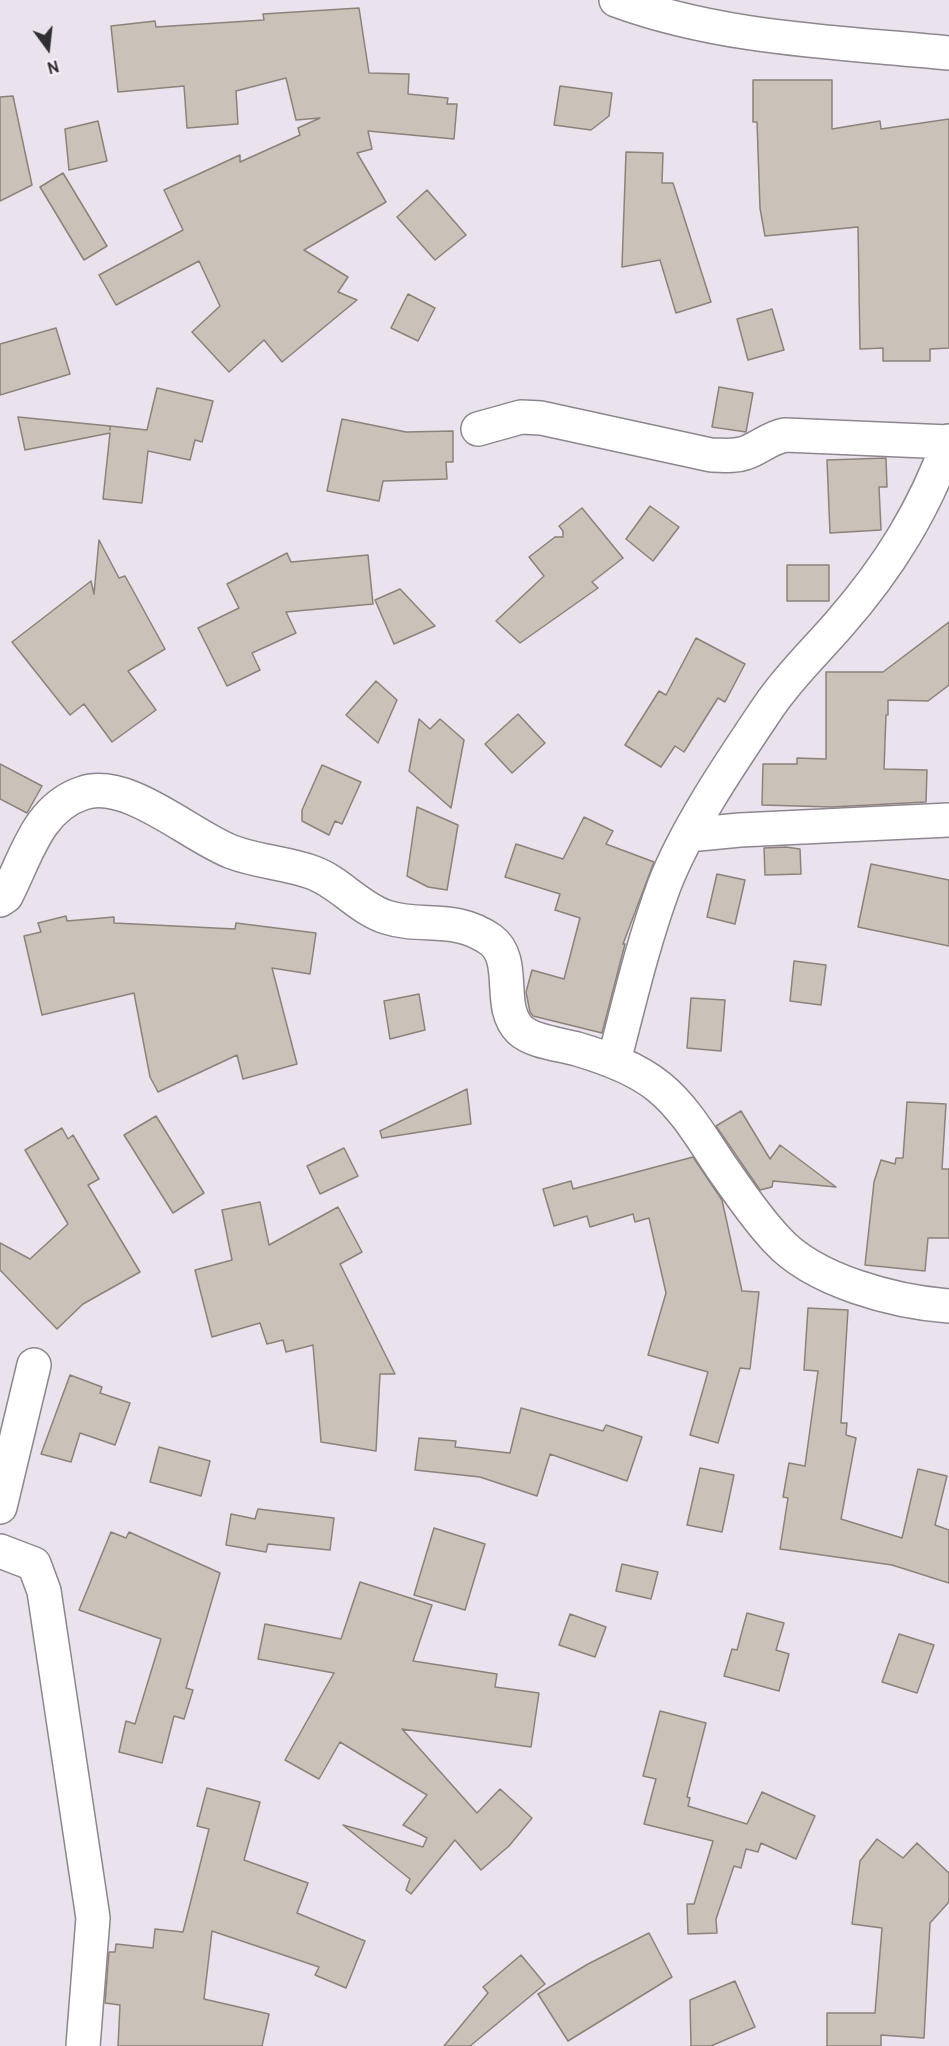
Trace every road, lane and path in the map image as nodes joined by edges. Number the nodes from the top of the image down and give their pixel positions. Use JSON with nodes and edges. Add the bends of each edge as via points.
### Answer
{"nodes":[{"id":1,"x":616,"y":0,"type":"edge"},
{"id":2,"x":949,"y":53,"type":"edge"},
{"id":3,"x":478,"y":429,"type":"dead end"},
{"id":4,"x":949,"y":441,"type":"edge"},
{"id":5,"x":949,"y":820,"type":"edge"},
{"id":6,"x":688,"y":835,"type":"junction"},
{"id":7,"x":0,"y":900,"type":"edge"},
{"id":8,"x":614,"y":1061,"type":"junction"},
{"id":9,"x":949,"y":1306,"type":"edge"},
{"id":10,"x":34,"y":1365,"type":"dead end"},
{"id":11,"x":0,"y":1507,"type":"edge"},
{"id":12,"x":0,"y":1551,"type":"edge"},
{"id":13,"x":83,"y":2046,"type":"edge"}],
"edges":[{"from":1,"to":2,"type":"street","via":[[651,13],[742,33]]},
{"from":3,"to":4,"type":"street","via":[[521,417],[541,418],[729,456],[745,453],[771,437],[785,435]]},
{"from":4,"to":6,"type":"street","via":[[927,499],[901,542],[874,582],[770,705]]},
{"from":5,"to":6,"type":"street"},
{"from":6,"to":8,"type":"street","via":[[654,918]]},
{"from":7,"to":8,"type":"street","via":[[6,896],[29,843],[45,819],[85,792],[110,791],[134,798],[232,852],[311,872],[333,882],[387,917],[447,922],[479,933],[495,943],[502,956],[510,1015],[520,1030],[540,1040]]},
{"from":8,"to":9,"type":"street","via":[[657,1085],[679,1106],[759,1217],[800,1260],[839,1280],[882,1294]]},
{"from":10,"to":11,"type":"street"},
{"from":12,"to":13,"type":"street","via":[[34,1564],[44,1591],[93,1918]]}]}
